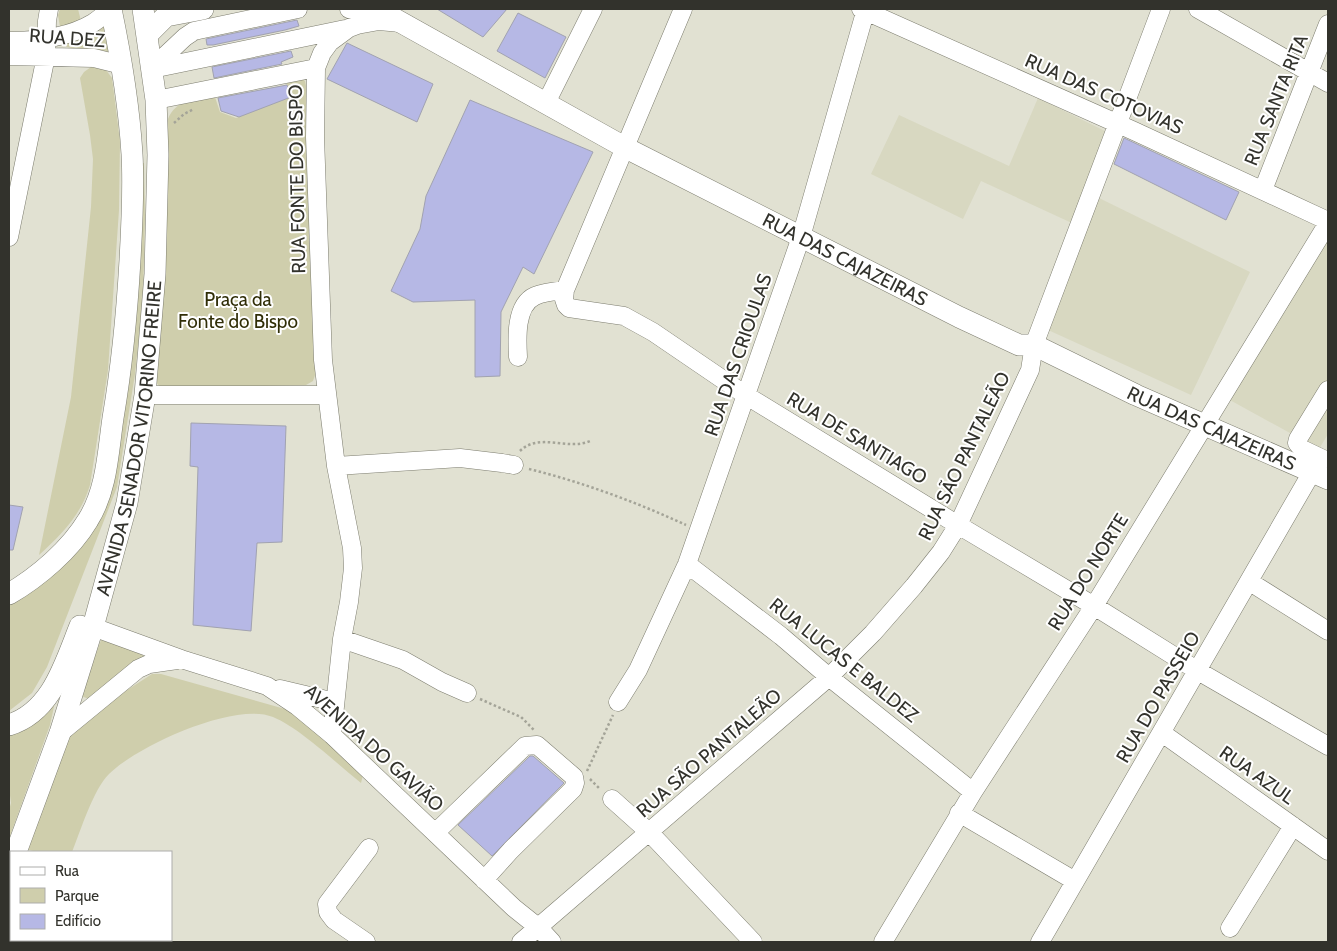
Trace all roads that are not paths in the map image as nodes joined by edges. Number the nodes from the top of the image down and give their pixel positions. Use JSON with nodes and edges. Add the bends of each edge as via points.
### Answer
{"nodes":[{"id":1,"x":49,"y":9,"type":"edge"},
{"id":2,"x":111,"y":9,"type":"edge"},
{"id":3,"x":143,"y":9,"type":"edge"},
{"id":4,"x":203,"y":9,"type":"edge"},
{"id":5,"x":298,"y":9,"type":"edge"},
{"id":6,"x":349,"y":9,"type":"edge"},
{"id":7,"x":377,"y":9,"type":"edge"},
{"id":8,"x":592,"y":9,"type":"edge"},
{"id":9,"x":683,"y":9,"type":"edge"},
{"id":10,"x":864,"y":9,"type":"edge"},
{"id":11,"x":1161,"y":9,"type":"edge"},
{"id":12,"x":1198,"y":9,"type":"edge"},
{"id":13,"x":402,"y":21,"type":"edge"},
{"id":14,"x":1328,"y":24,"type":"edge"},
{"id":15,"x":349,"y":28,"type":"junction"},
{"id":16,"x":148,"y":34,"type":"junction"},
{"id":17,"x":9,"y":41,"type":"edge"},
{"id":18,"x":46,"y":48,"type":"junction"},
{"id":19,"x":9,"y":56,"type":"edge"},
{"id":20,"x":122,"y":65,"type":"junction"},
{"id":21,"x":152,"y":68,"type":"junction"},
{"id":22,"x":316,"y":68,"type":"junction"},
{"id":23,"x":1310,"y":73,"type":"junction"},
{"id":24,"x":1328,"y":82,"type":"edge"},
{"id":25,"x":156,"y":100,"type":"junction"},
{"id":26,"x":546,"y":103,"type":"junction"},
{"id":27,"x":1118,"y":124,"type":"junction"},
{"id":28,"x":626,"y":148,"type":"junction"},
{"id":29,"x":1263,"y":190,"type":"junction"},
{"id":30,"x":1328,"y":222,"type":"edge"},
{"id":31,"x":9,"y":237,"type":"edge"},
{"id":32,"x":801,"y":237,"type":"junction"},
{"id":33,"x":566,"y":298,"type":"junction"},
{"id":34,"x":1034,"y":345,"type":"junction"},
{"id":35,"x":518,"y":357,"type":"dead end"},
{"id":36,"x":1328,"y":390,"type":"edge"},
{"id":37,"x":327,"y":394,"type":"junction"},
{"id":38,"x":145,"y":395,"type":"junction"},
{"id":39,"x":747,"y":396,"type":"junction"},
{"id":40,"x":1203,"y":425,"type":"junction"},
{"id":41,"x":514,"y":465,"type":"road end"},
{"id":42,"x":1324,"y":465,"type":"edge"},
{"id":43,"x":336,"y":466,"type":"junction"},
{"id":44,"x":958,"y":525,"type":"junction"},
{"id":45,"x":119,"y":530,"type":"junction"},
{"id":46,"x":687,"y":564,"type":"junction"},
{"id":47,"x":1250,"y":582,"type":"junction"},
{"id":48,"x":9,"y":594,"type":"edge"},
{"id":49,"x":1094,"y":606,"type":"junction"},
{"id":50,"x":93,"y":627,"type":"junction"},
{"id":51,"x":1328,"y":631,"type":"edge"},
{"id":52,"x":342,"y":639,"type":"junction"},
{"id":53,"x":181,"y":659,"type":"junction"},
{"id":54,"x":1198,"y":671,"type":"junction"},
{"id":55,"x":829,"y":677,"type":"junction"},
{"id":56,"x":267,"y":686,"type":"junction"},
{"id":57,"x":467,"y":693,"type":"dead end"},
{"id":58,"x":335,"y":702,"type":"junction"},
{"id":59,"x":618,"y":702,"type":"road end"},
{"id":60,"x":9,"y":726,"type":"edge"},
{"id":61,"x":60,"y":733,"type":"junction"},
{"id":62,"x":1162,"y":733,"type":"junction"},
{"id":63,"x":332,"y":735,"type":"junction"},
{"id":64,"x":1328,"y":746,"type":"edge"},
{"id":65,"x":973,"y":792,"type":"junction"},
{"id":66,"x":612,"y":799,"type":"dead end"},
{"id":67,"x":959,"y":813,"type":"junction"},
{"id":68,"x":1293,"y":826,"type":"junction"},
{"id":69,"x":435,"y":833,"type":"junction"},
{"id":70,"x":650,"y":833,"type":"junction"},
{"id":71,"x":369,"y":848,"type":"dead end"},
{"id":72,"x":16,"y":851,"type":"edge"},
{"id":73,"x":1328,"y":851,"type":"edge"},
{"id":74,"x":484,"y":880,"type":"junction"},
{"id":75,"x":1075,"y":881,"type":"junction"},
{"id":76,"x":1230,"y":928,"type":"dead end"},
{"id":77,"x":530,"y":937,"type":"edge"},
{"id":78,"x":1044,"y":941,"type":"edge"},
{"id":79,"x":366,"y":942,"type":"edge"},
{"id":80,"x":552,"y":942,"type":"edge"},
{"id":81,"x":753,"y":942,"type":"edge"},
{"id":82,"x":883,"y":942,"type":"edge"}],
"edges":[{"from":1,"to":18,"type":"street"},
{"from":2,"to":18,"type":"street","name":"RUA DEZ"},
{"from":2,"to":20,"type":"main road","name":"AVENIDA SENADOR VITORINO FREIRE"},
{"from":3,"to":16,"type":"main road","name":"AVENIDA SENADOR VITORINO FREIRE"},
{"from":4,"to":16,"type":"main road","via":[[166,16]]},
{"from":5,"to":21,"type":"street","via":[[194,31]]},
{"from":6,"to":13,"type":"street"},
{"from":7,"to":13,"type":"main road","name":"RUA DAS CAJAZEIRAS"},
{"from":8,"to":26,"type":"street"},
{"from":9,"to":28,"type":"street"},
{"from":10,"to":27,"type":"street","name":"RUA DAS COTOVIAS"},
{"from":10,"to":32,"type":"street","name":"RUA DAS CRIOULAS"},
{"from":11,"to":27,"type":"street","name":"RUA SÃO PANTALEÃO"},
{"from":12,"to":23,"type":"street"},
{"from":13,"to":15,"type":"street","name":"RUA FONTE DO BISPO","via":[[369,22]]},
{"from":13,"to":26,"type":"main road","name":"RUA DAS CAJAZEIRAS"},
{"from":14,"to":23,"type":"street","name":"RUA SANTA RITA"},
{"from":15,"to":21,"type":"street"},
{"from":15,"to":22,"type":"street","name":"RUA FONTE DO BISPO","via":[[326,47]]},
{"from":16,"to":21,"type":"main road","name":"AVENIDA SENADOR VITORINO FREIRE"},
{"from":17,"to":18,"type":"street","name":"RUA DEZ"},
{"from":18,"to":19,"type":"street","name":"RUA DEZ"},
{"from":18,"to":20,"type":"street","name":"RUA DEZ"},
{"from":18,"to":31,"type":"street"},
{"from":20,"to":48,"type":"main road","name":"AVENIDA SENADOR VITORINO FREIRE","via":[[132,156],[132,232],[126,329],[103,480],[95,507],[80,532],[43,570]]},
{"from":21,"to":25,"type":"main road","name":"AVENIDA SENADOR VITORINO FREIRE"},
{"from":22,"to":25,"type":"street"},
{"from":22,"to":37,"type":"street","name":"RUA FONTE DO BISPO","via":[[315,137]]},
{"from":23,"to":24,"type":"street"},
{"from":23,"to":29,"type":"street","name":"RUA SANTA RITA"},
{"from":25,"to":38,"type":"main road","name":"AVENIDA SENADOR VITORINO FREIRE","via":[[155,274]]},
{"from":26,"to":28,"type":"main road","name":"RUA DAS CAJAZEIRAS"},
{"from":27,"to":29,"type":"street","name":"RUA DAS COTOVIAS"},
{"from":27,"to":34,"type":"street","name":"RUA SÃO PANTALEÃO"},
{"from":28,"to":32,"type":"main road","name":"RUA DAS CAJAZEIRAS"},
{"from":28,"to":33,"type":"street"},
{"from":29,"to":30,"type":"street","name":"RUA DAS COTOVIAS"},
{"from":30,"to":40,"type":"street","name":"RUA DO NORTE"},
{"from":32,"to":34,"type":"main road","name":"RUA DAS CAJAZEIRAS","via":[[1019,345]]},
{"from":32,"to":39,"type":"street","name":"RUA DAS CRIOULAS"},
{"from":33,"to":35,"type":"street","via":[[547,292],[533,296],[526,304],[520,315],[517,334]]},
{"from":33,"to":39,"type":"street","name":"RUA DE SANTIAGO","via":[[570,308],[624,316]]},
{"from":34,"to":40,"type":"main road","name":"RUA DAS CAJAZEIRAS"},
{"from":34,"to":44,"type":"street","name":"RUA SÃO PANTALEÃO","via":[[1030,370]]},
{"from":36,"to":42,"type":"street","via":[[1297,443]]},
{"from":37,"to":38,"type":"street"},
{"from":37,"to":43,"type":"street","name":"RUA FONTE DO BISPO"},
{"from":38,"to":45,"type":"main road","name":"AVENIDA SENADOR VITORINO FREIRE","via":[[127,503]]},
{"from":39,"to":44,"type":"street","name":"RUA DE SANTIAGO"},
{"from":39,"to":46,"type":"street","name":"RUA DAS CRIOULAS"},
{"from":40,"to":42,"type":"main road","name":"RUA DAS CAJAZEIRAS"},
{"from":40,"to":49,"type":"street","name":"RUA DO NORTE"},
{"from":41,"to":43,"type":"street","via":[[460,458]]},
{"from":42,"to":47,"type":"street","name":"RUA DO PASSEIO"},
{"from":43,"to":52,"type":"street","name":"RUA FONTE DO BISPO","via":[[353,568]]},
{"from":44,"to":49,"type":"street","name":"RUA DE SANTIAGO"},
{"from":44,"to":55,"type":"street","name":"RUA SÃO PANTALEÃO","via":[[914,586]]},
{"from":45,"to":50,"type":"main road","name":"AVENIDA SENADOR VITORINO FREIRE"},
{"from":45,"to":60,"type":"main road","via":[[54,688],[31,714]]},
{"from":46,"to":55,"type":"street","name":"RUA LUCAS E BALDEZ"},
{"from":46,"to":59,"type":"street","name":"RUA DAS CRIOULAS","via":[[638,670]]},
{"from":47,"to":51,"type":"street"},
{"from":47,"to":54,"type":"street","name":"RUA DO PASSEIO"},
{"from":49,"to":54,"type":"street","name":"RUA DE SANTIAGO"},
{"from":49,"to":65,"type":"street","name":"RUA DO NORTE"},
{"from":50,"to":53,"type":"street","name":"AVENIDA DO GAVIÃO"},
{"from":50,"to":61,"type":"main road","name":"AVENIDA SENADOR VITORINO FREIRE"},
{"from":52,"to":57,"type":"street","via":[[403,660]]},
{"from":52,"to":58,"type":"street","name":"RUA FONTE DO BISPO"},
{"from":53,"to":56,"type":"street","name":"AVENIDA DO GAVIÃO"},
{"from":53,"to":61,"type":"street","name":"AVENIDA DO GAVIÃO","via":[[160,661],[138,669]]},
{"from":54,"to":62,"type":"street","name":"RUA DO PASSEIO"},
{"from":54,"to":64,"type":"street","name":"RUA DE SANTIAGO"},
{"from":55,"to":65,"type":"street","name":"RUA LUCAS E BALDEZ"},
{"from":55,"to":70,"type":"street","name":"RUA SÃO PANTALEÃO"},
{"from":56,"to":58,"type":"street"},
{"from":56,"to":63,"type":"street","name":"AVENIDA DO GAVIÃO"},
{"from":58,"to":63,"type":"street","name":"RUA FONTE DO BISPO"},
{"from":61,"to":72,"type":"main road","name":"AVENIDA SENADOR VITORINO FREIRE"},
{"from":62,"to":68,"type":"street","name":"RUA AZUL"},
{"from":62,"to":75,"type":"street","name":"RUA DO PASSEIO"},
{"from":63,"to":69,"type":"street","name":"AVENIDA DO GAVIÃO"},
{"from":65,"to":67,"type":"street","name":"RUA DO NORTE"},
{"from":66,"to":70,"type":"street"},
{"from":67,"to":75,"type":"street"},
{"from":67,"to":82,"type":"street","name":"RUA DO NORTE"},
{"from":68,"to":73,"type":"street","name":"RUA AZUL"},
{"from":68,"to":76,"type":"street"},
{"from":69,"to":74,"type":"street","name":"AVENIDA DO GAVIÃO"},
{"from":69,"to":74,"type":"street","via":[[525,746],[537,745],[574,777],[573,789]]},
{"from":70,"to":77,"type":"street","name":"RUA SÃO PANTALEÃO"},
{"from":70,"to":81,"type":"street"},
{"from":71,"to":79,"type":"street","via":[[328,904],[328,912],[334,920]]},
{"from":74,"to":77,"type":"street","name":"AVENIDA DO GAVIÃO","via":[[514,908]]},
{"from":75,"to":78,"type":"street","name":"RUA DO PASSEIO"},
{"from":77,"to":80,"type":"street","name":"AVENIDA DO GAVIÃO"}]}
